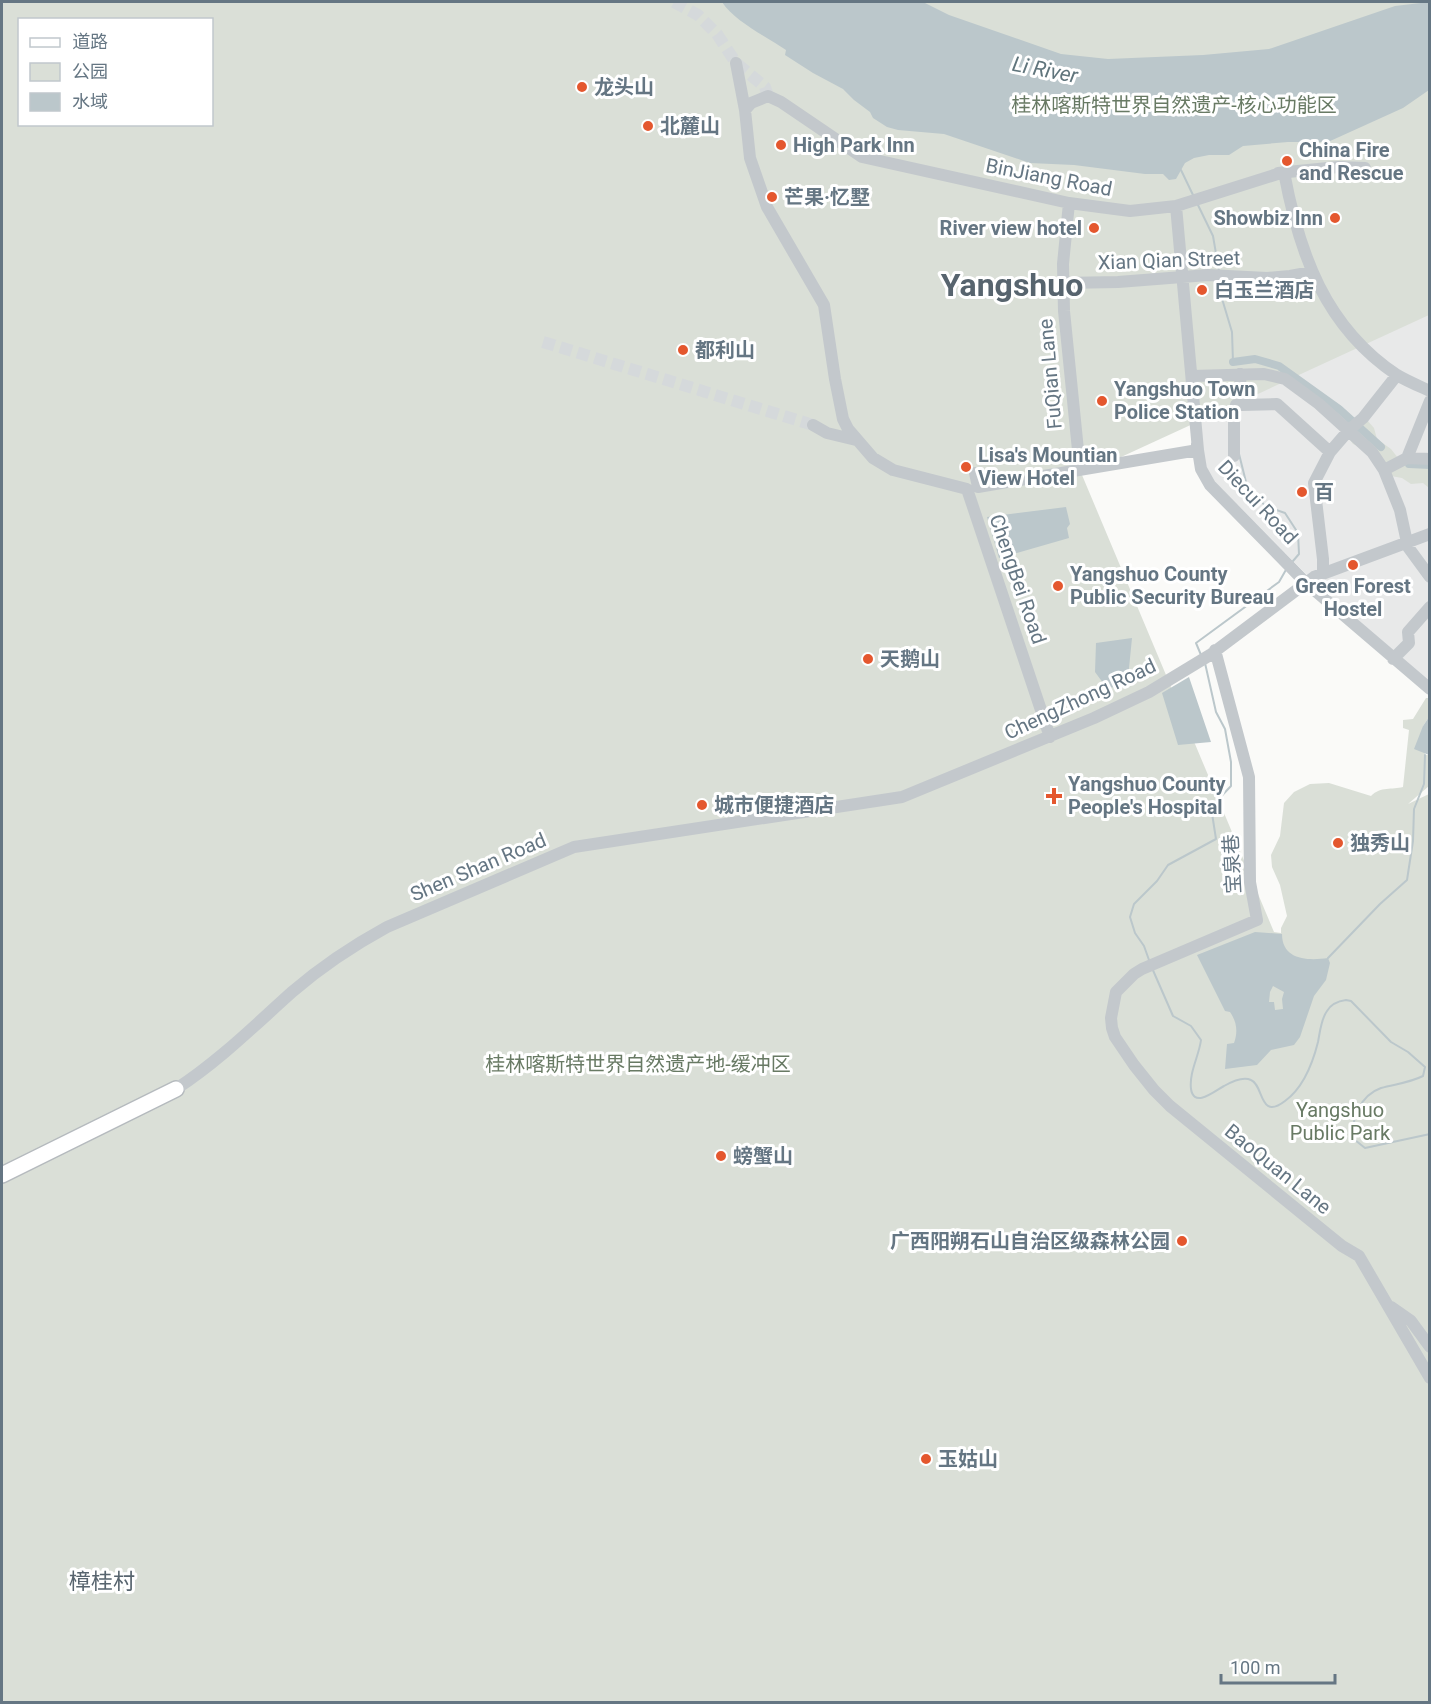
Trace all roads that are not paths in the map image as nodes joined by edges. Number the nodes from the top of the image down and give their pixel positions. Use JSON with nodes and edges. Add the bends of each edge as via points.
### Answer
{"nodes":[{"id":1,"x":736,"y":63,"type":"dead end"},
{"id":2,"x":746,"y":110,"type":"junction"},
{"id":3,"x":1365,"y":168,"type":"dead end"},
{"id":4,"x":1284,"y":172,"type":"junction"},
{"id":5,"x":1187,"y":201,"type":"junction"},
{"id":6,"x":1070,"y":203,"type":"junction"},
{"id":7,"x":1312,"y":272,"type":"junction"},
{"id":8,"x":1183,"y":276,"type":"junction"},
{"id":9,"x":1063,"y":283,"type":"junction"},
{"id":10,"x":1239,"y":374,"type":"junction"},
{"id":11,"x":1397,"y":375,"type":"junction"},
{"id":12,"x":1192,"y":376,"type":"junction"},
{"id":13,"x":1430,"y":391,"type":"edge"},
{"id":14,"x":1430,"y":401,"type":"edge"},
{"id":15,"x":1241,"y":405,"type":"junction"},
{"id":16,"x":813,"y":425,"type":"tunnel mouth"},
{"id":17,"x":1349,"y":430,"type":"junction"},
{"id":18,"x":856,"y":440,"type":"junction"},
{"id":19,"x":1197,"y":450,"type":"junction"},
{"id":20,"x":1330,"y":452,"type":"junction"},
{"id":21,"x":1234,"y":456,"type":"dead end"},
{"id":22,"x":1407,"y":458,"type":"junction"},
{"id":23,"x":1430,"y":459,"type":"edge"},
{"id":24,"x":1080,"y":470,"type":"junction"},
{"id":25,"x":1384,"y":470,"type":"junction"},
{"id":26,"x":975,"y":472,"type":"dead end"},
{"id":27,"x":973,"y":488,"type":"junction"},
{"id":28,"x":1430,"y":534,"type":"edge"},
{"id":29,"x":1408,"y":542,"type":"junction"},
{"id":30,"x":1323,"y":573,"type":"junction"},
{"id":31,"x":1430,"y":577,"type":"edge"},
{"id":32,"x":1306,"y":583,"type":"junction"},
{"id":33,"x":1430,"y":607,"type":"edge"},
{"id":34,"x":1212,"y":653,"type":"junction"},
{"id":35,"x":1393,"y":658,"type":"junction"},
{"id":36,"x":1430,"y":689,"type":"edge"},
{"id":37,"x":1050,"y":737,"type":"junction"},
{"id":38,"x":849,"y":805,"type":"joint"},
{"id":39,"x":1116,"y":992,"type":"joint"},
{"id":40,"x":176,"y":1089,"type":"joint"},
{"id":41,"x":2,"y":1175,"type":"edge"},
{"id":42,"x":1387,"y":1305,"type":"junction"},
{"id":43,"x":1430,"y":1347,"type":"edge"},
{"id":44,"x":1430,"y":1378,"type":"edge"}],
"edges":[{"from":1,"to":2,"type":"street"},
{"from":2,"to":6,"type":"street","name":"BinJiang Road","via":[[768,96],[862,157]]},
{"from":2,"to":18,"type":"street","via":[[750,158],[767,207],[824,305],[843,419]]},
{"from":3,"to":4,"type":"street","name":"BinJiang Road"},
{"from":4,"to":5,"type":"street"},
{"from":4,"to":5,"type":"street","name":"BinJiang Road","via":[[1226,183]]},
{"from":4,"to":7,"type":"street","via":[[1294,221]]},
{"from":5,"to":6,"type":"street","name":"BinJiang Road","via":[[1130,211]]},
{"from":5,"to":8,"type":"street","name":"Diecui Road"},
{"from":5,"to":19,"type":"street"},
{"from":6,"to":9,"type":"street","name":"FuQian Lane"},
{"from":7,"to":8,"type":"street","name":"Xian Qian Street","via":[[1267,278]]},
{"from":7,"to":11,"type":"street","via":[[1338,321]]},
{"from":8,"to":9,"type":"street","name":"Xian Qian Street"},
{"from":8,"to":12,"type":"street","name":"Diecui Road"},
{"from":9,"to":24,"type":"street","name":"FuQian Lane"},
{"from":10,"to":12,"type":"street"},
{"from":10,"to":15,"type":"street"},
{"from":10,"to":17,"type":"street","via":[[1285,379]]},
{"from":11,"to":13,"type":"street"},
{"from":11,"to":17,"type":"street"},
{"from":12,"to":19,"type":"street","name":"Diecui Road"},
{"from":14,"to":22,"type":"street"},
{"from":15,"to":20,"type":"street","via":[[1277,404]]},
{"from":15,"to":21,"type":"street","via":[[1236,405],[1234,413]]},
{"from":16,"to":18,"type":"street"},
{"from":17,"to":20,"type":"street"},
{"from":17,"to":25,"type":"street"},
{"from":18,"to":27,"type":"street","via":[[873,458],[893,470]]},
{"from":19,"to":24,"type":"street"},
{"from":19,"to":27,"type":"street"},
{"from":19,"to":32,"type":"street","name":"Diecui Road","via":[[1210,485]]},
{"from":20,"to":30,"type":"street","via":[[1314,483]]},
{"from":22,"to":23,"type":"street"},
{"from":22,"to":25,"type":"street"},
{"from":24,"to":27,"type":"street"},
{"from":25,"to":29,"type":"street"},
{"from":26,"to":27,"type":"street","name":"ChengBei Road"},
{"from":27,"to":37,"type":"street","name":"ChengBei Road"},
{"from":28,"to":29,"type":"street","name":"ChengZhong Road"},
{"from":29,"to":30,"type":"street","name":"ChengZhong Road"},
{"from":29,"to":31,"type":"street","via":[[1411,553]]},
{"from":30,"to":32,"type":"street","name":"ChengZhong Road"},
{"from":32,"to":34,"type":"street","name":"ChengZhong Road"},
{"from":32,"to":35,"type":"street","name":"Diecui Road"},
{"from":33,"to":35,"type":"street","via":[[1408,632],[1409,643]]},
{"from":34,"to":37,"type":"street","name":"ChengZhong Road","via":[[1149,692]]},
{"from":34,"to":39,"type":"street","name":"宝泉巷","via":[[1249,777],[1250,882],[1257,920],[1134,974]]},
{"from":35,"to":36,"type":"street","name":"Diecui Road"},
{"from":37,"to":38,"type":"street","name":"ChengZhong Road","via":[[903,797]]},
{"from":38,"to":40,"type":"street","name":"Shen Shan Road","via":[[574,847],[369,937],[293,991],[206,1069]]},
{"from":39,"to":42,"type":"street","name":"BaoQuan Lane","via":[[1112,1028],[1154,1090],[1359,1257]]},
{"from":40,"to":41,"type":"main road"},
{"from":42,"to":43,"type":"street","via":[[1411,1321]]},
{"from":42,"to":44,"type":"street","name":"BaoQuan Lane"}]}
